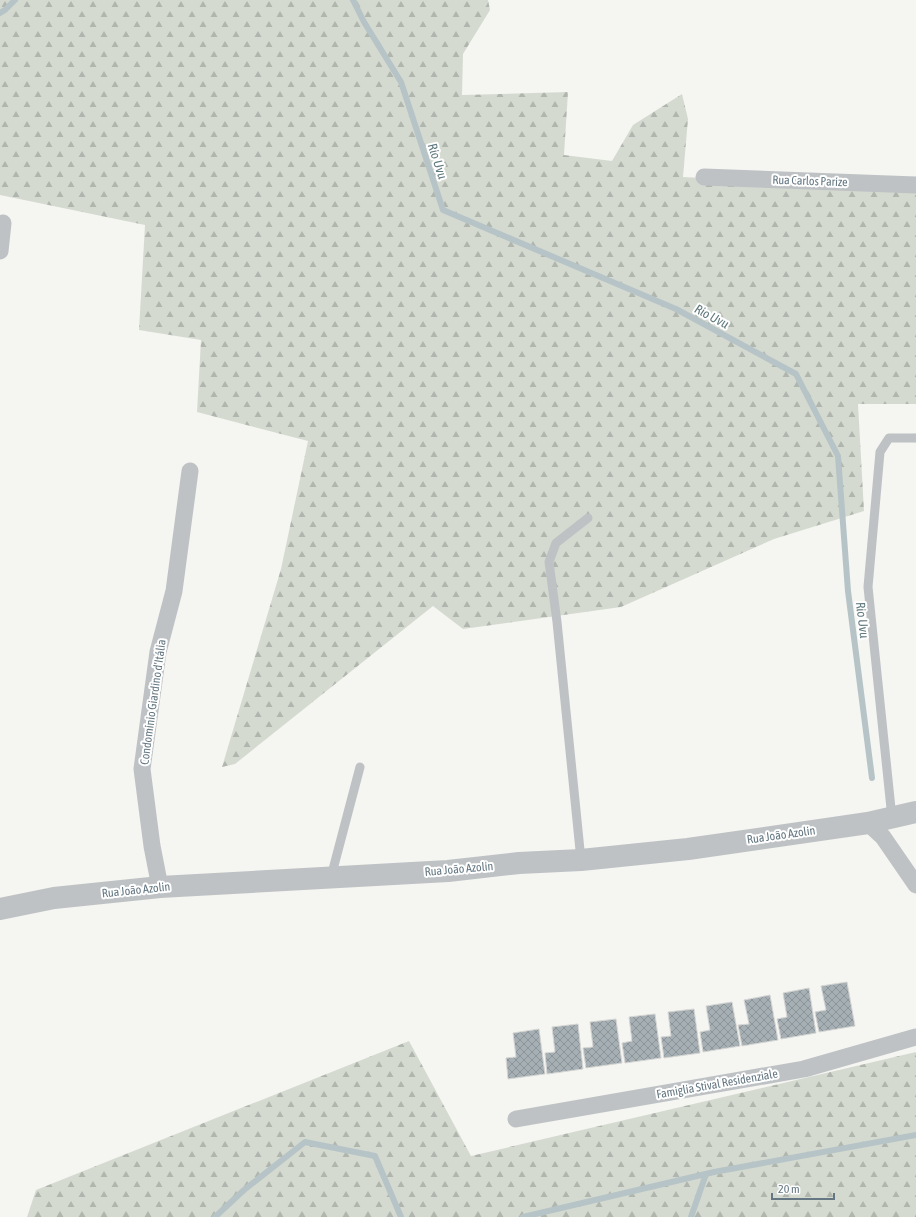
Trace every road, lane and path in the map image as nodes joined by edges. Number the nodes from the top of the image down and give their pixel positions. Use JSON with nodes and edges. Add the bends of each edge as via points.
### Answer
{"nodes":[{"id":1,"x":704,"y":177,"type":"dead end"},
{"id":2,"x":916,"y":185,"type":"edge"},
{"id":3,"x":3,"y":223,"type":"dead end"},
{"id":4,"x":0,"y":251,"type":"edge"},
{"id":5,"x":916,"y":438,"type":"edge"},
{"id":6,"x":190,"y":471,"type":"dead end"},
{"id":7,"x":588,"y":518,"type":"dead end"},
{"id":8,"x":360,"y":767,"type":"dead end"},
{"id":9,"x":916,"y":812,"type":"edge"},
{"id":10,"x":892,"y":818,"type":"junction"},
{"id":11,"x":868,"y":823,"type":"junction"},
{"id":12,"x":581,"y":860,"type":"junction"},
{"id":13,"x":331,"y":877,"type":"junction"},
{"id":14,"x":916,"y":885,"type":"edge"},
{"id":15,"x":160,"y":887,"type":"junction"},
{"id":16,"x":0,"y":909,"type":"edge"},
{"id":17,"x":916,"y":1037,"type":"edge"},
{"id":18,"x":516,"y":1119,"type":"dead end"}],
"edges":[{"from":1,"to":2,"type":"street","name":"Rua Carlos Parize"},
{"from":3,"to":4,"type":"street"},
{"from":5,"to":10,"type":"lane","via":[[889,438],[880,452],[868,587]]},
{"from":6,"to":15,"type":"street","name":"Condomínio Giardino d'Itália","via":[[174,591],[158,652],[142,769]]},
{"from":7,"to":12,"type":"lane","via":[[556,543],[549,562]]},
{"from":8,"to":13,"type":"lane"},
{"from":9,"to":10,"type":"street","name":"Rua João Azolin"},
{"from":10,"to":11,"type":"street","name":"Rua João Azolin"},
{"from":11,"to":12,"type":"street","name":"Rua João Azolin","via":[[688,849]]},
{"from":11,"to":14,"type":"street","via":[[883,837]]},
{"from":12,"to":13,"type":"street","name":"Rua João Azolin"},
{"from":13,"to":15,"type":"street","name":"Rua João Azolin"},
{"from":15,"to":16,"type":"street","name":"Rua João Azolin","via":[[54,898]]},
{"from":17,"to":18,"type":"street","name":"Famiglia Stival Residenziale","via":[[804,1069]]}]}
